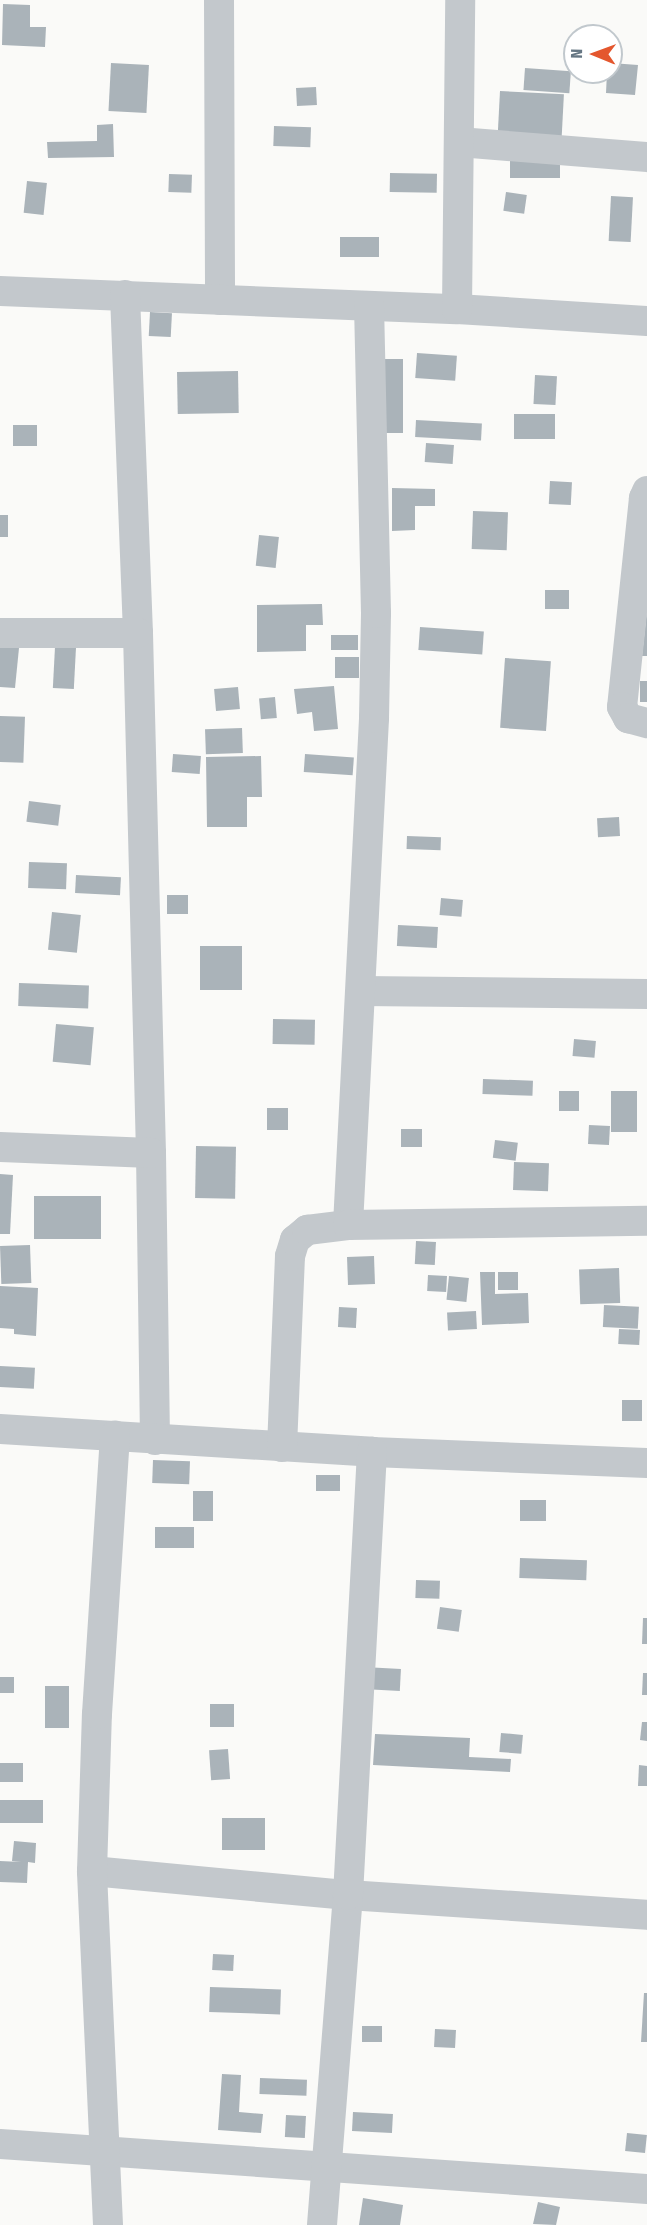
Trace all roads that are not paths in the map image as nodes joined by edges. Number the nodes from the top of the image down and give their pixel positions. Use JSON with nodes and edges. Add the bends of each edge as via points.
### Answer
{"nodes":[{"id":1,"x":219,"y":0,"type":"edge"},
{"id":2,"x":460,"y":0,"type":"edge"},
{"id":3,"x":459,"y":142,"type":"junction"},
{"id":4,"x":647,"y":157,"type":"edge"},
{"id":5,"x":0,"y":291,"type":"edge"},
{"id":6,"x":125,"y":295,"type":"junction"},
{"id":7,"x":220,"y":300,"type":"junction"},
{"id":8,"x":369,"y":306,"type":"junction"},
{"id":9,"x":457,"y":309,"type":"junction"},
{"id":10,"x":647,"y":321,"type":"edge"},
{"id":11,"x":647,"y":491,"type":"edge"},
{"id":12,"x":0,"y":633,"type":"edge"},
{"id":13,"x":138,"y":633,"type":"junction"},
{"id":14,"x":647,"y":723,"type":"edge"},
{"id":15,"x":361,"y":991,"type":"junction"},
{"id":16,"x":647,"y":994,"type":"edge"},
{"id":17,"x":0,"y":1147,"type":"edge"},
{"id":18,"x":151,"y":1153,"type":"junction"},
{"id":19,"x":647,"y":1221,"type":"edge"},
{"id":20,"x":348,"y":1225,"type":"junction"},
{"id":21,"x":0,"y":1429,"type":"edge"},
{"id":22,"x":115,"y":1436,"type":"junction"},
{"id":23,"x":154,"y":1440,"type":"junction"},
{"id":24,"x":282,"y":1447,"type":"junction"},
{"id":25,"x":372,"y":1452,"type":"junction"},
{"id":26,"x":647,"y":1463,"type":"edge"},
{"id":27,"x":92,"y":1871,"type":"junction"},
{"id":28,"x":348,"y":1895,"type":"junction"},
{"id":29,"x":647,"y":1915,"type":"edge"},
{"id":30,"x":0,"y":2144,"type":"edge"},
{"id":31,"x":102,"y":2152,"type":"junction"},
{"id":32,"x":327,"y":2166,"type":"junction"},
{"id":33,"x":647,"y":2189,"type":"edge"},
{"id":34,"x":108,"y":2225,"type":"edge"},
{"id":35,"x":322,"y":2225,"type":"edge"}],
"edges":[{"from":1,"to":7,"type":"street"},
{"from":2,"to":3,"type":"street"},
{"from":3,"to":4,"type":"street"},
{"from":3,"to":9,"type":"street"},
{"from":5,"to":6,"type":"street"},
{"from":6,"to":7,"type":"street"},
{"from":6,"to":13,"type":"street"},
{"from":7,"to":8,"type":"street"},
{"from":8,"to":9,"type":"street"},
{"from":8,"to":15,"type":"street","via":[[376,613]]},
{"from":9,"to":10,"type":"street"},
{"from":11,"to":14,"type":"street","via":[[622,706],[628,718]]},
{"from":12,"to":13,"type":"street"},
{"from":13,"to":18,"type":"street"},
{"from":15,"to":16,"type":"street"},
{"from":15,"to":20,"type":"street"},
{"from":17,"to":18,"type":"street"},
{"from":18,"to":23,"type":"street"},
{"from":19,"to":20,"type":"street"},
{"from":20,"to":24,"type":"street","via":[[307,1230],[295,1240]]},
{"from":21,"to":22,"type":"street"},
{"from":22,"to":23,"type":"street"},
{"from":22,"to":27,"type":"street","via":[[97,1714]]},
{"from":23,"to":24,"type":"street"},
{"from":24,"to":25,"type":"street"},
{"from":25,"to":26,"type":"street"},
{"from":25,"to":28,"type":"street"},
{"from":27,"to":28,"type":"street"},
{"from":27,"to":31,"type":"street"},
{"from":28,"to":29,"type":"street"},
{"from":28,"to":32,"type":"street"},
{"from":30,"to":31,"type":"street"},
{"from":31,"to":32,"type":"street"},
{"from":31,"to":34,"type":"street"},
{"from":32,"to":33,"type":"street"},
{"from":32,"to":35,"type":"street"}]}
